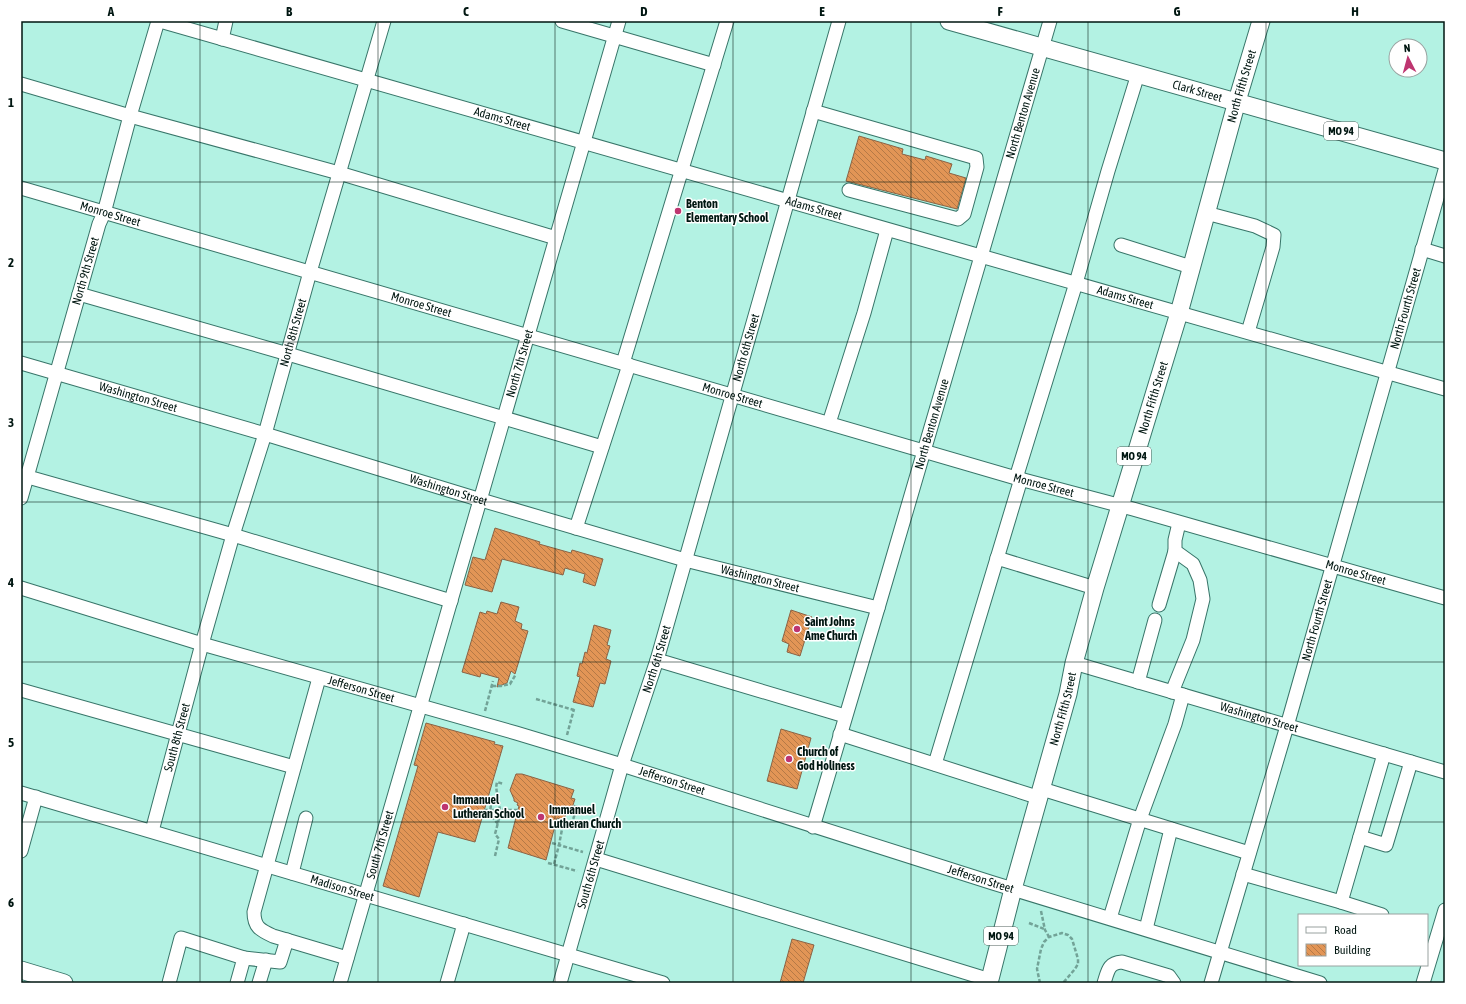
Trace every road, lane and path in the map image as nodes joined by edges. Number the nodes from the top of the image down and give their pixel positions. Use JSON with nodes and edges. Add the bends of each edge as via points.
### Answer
{"nodes":[{"id":1,"x":159,"y":21,"type":"edge"},
{"id":2,"x":226,"y":21,"type":"edge"},
{"id":3,"x":384,"y":21,"type":"edge"},
{"id":4,"x":562,"y":21,"type":"edge"},
{"id":5,"x":619,"y":21,"type":"edge"},
{"id":6,"x":727,"y":21,"type":"edge"},
{"id":7,"x":838,"y":21,"type":"edge"},
{"id":8,"x":949,"y":21,"type":"edge"},
{"id":9,"x":1050,"y":21,"type":"edge"},
{"id":10,"x":1261,"y":21,"type":"edge"},
{"id":11,"x":615,"y":36,"type":"junction"},
{"id":12,"x":222,"y":39,"type":"junction"},
{"id":13,"x":1042,"y":48,"type":"junction"},
{"id":14,"x":714,"y":65,"type":"junction"},
{"id":15,"x":1138,"y":74,"type":"junction"},
{"id":16,"x":366,"y":80,"type":"junction"},
{"id":17,"x":21,"y":84,"type":"edge"},
{"id":18,"x":1237,"y":101,"type":"junction"},
{"id":19,"x":813,"y":111,"type":"junction"},
{"id":20,"x":130,"y":116,"type":"junction"},
{"id":21,"x":584,"y":143,"type":"junction"},
{"id":22,"x":1445,"y":161,"type":"edge"},
{"id":23,"x":1445,"y":170,"type":"edge"},
{"id":24,"x":682,"y":171,"type":"junction"},
{"id":25,"x":339,"y":173,"type":"junction"},
{"id":26,"x":21,"y":188,"type":"edge"},
{"id":27,"x":849,"y":190,"type":"dead end"},
{"id":28,"x":787,"y":201,"type":"junction"},
{"id":29,"x":104,"y":213,"type":"junction"},
{"id":30,"x":1206,"y":214,"type":"junction"},
{"id":31,"x":887,"y":230,"type":"junction"},
{"id":32,"x":556,"y":238,"type":"junction"},
{"id":33,"x":1121,"y":245,"type":"dead end"},
{"id":34,"x":1422,"y":249,"type":"junction"},
{"id":35,"x":980,"y":256,"type":"junction"},
{"id":36,"x":1445,"y":256,"type":"edge"},
{"id":37,"x":1191,"y":267,"type":"junction"},
{"id":38,"x":310,"y":272,"type":"junction"},
{"id":39,"x":1076,"y":284,"type":"junction"},
{"id":40,"x":79,"y":294,"type":"junction"},
{"id":41,"x":1179,"y":313,"type":"junction"},
{"id":42,"x":1248,"y":332,"type":"junction"},
{"id":43,"x":528,"y":335,"type":"junction"},
{"id":44,"x":288,"y":354,"type":"junction"},
{"id":45,"x":21,"y":363,"type":"edge"},
{"id":46,"x":626,"y":364,"type":"junction"},
{"id":47,"x":1387,"y":371,"type":"junction"},
{"id":48,"x":56,"y":373,"type":"junction"},
{"id":49,"x":1445,"y":388,"type":"edge"},
{"id":50,"x":732,"y":395,"type":"junction"},
{"id":51,"x":504,"y":419,"type":"junction"},
{"id":52,"x":829,"y":423,"type":"junction"},
{"id":53,"x":265,"y":434,"type":"junction"},
{"id":54,"x":602,"y":447,"type":"junction"},
{"id":55,"x":923,"y":451,"type":"junction"},
{"id":56,"x":24,"y":476,"type":"edge"},
{"id":57,"x":1019,"y":478,"type":"junction"},
{"id":58,"x":21,"y":498,"type":"edge"},
{"id":59,"x":481,"y":500,"type":"junction"},
{"id":60,"x":1119,"y":506,"type":"junction"},
{"id":61,"x":1179,"y":523,"type":"junction"},
{"id":62,"x":576,"y":528,"type":"junction"},
{"id":63,"x":233,"y":535,"type":"junction"},
{"id":64,"x":1175,"y":551,"type":"junction"},
{"id":65,"x":997,"y":558,"type":"junction"},
{"id":66,"x":685,"y":560,"type":"junction"},
{"id":67,"x":1333,"y":566,"type":"junction"},
{"id":68,"x":21,"y":588,"type":"edge"},
{"id":69,"x":1095,"y":588,"type":"junction"},
{"id":70,"x":1445,"y":598,"type":"edge"},
{"id":71,"x":452,"y":601,"type":"junction"},
{"id":72,"x":1159,"y":605,"type":"dead end"},
{"id":73,"x":878,"y":608,"type":"junction"},
{"id":74,"x":1155,"y":620,"type":"dead end"},
{"id":75,"x":202,"y":644,"type":"junction"},
{"id":76,"x":657,"y":660,"type":"junction"},
{"id":77,"x":1074,"y":663,"type":"junction"},
{"id":78,"x":516,"y":674,"type":"dead end"},
{"id":79,"x":319,"y":678,"type":"junction"},
{"id":80,"x":493,"y":681,"type":"dead end"},
{"id":81,"x":1138,"y":682,"type":"junction"},
{"id":82,"x":492,"y":686,"type":"junction"},
{"id":83,"x":21,"y":690,"type":"edge"},
{"id":84,"x":1178,"y":694,"type":"junction"},
{"id":85,"x":536,"y":699,"type":"dead end"},
{"id":86,"x":421,"y":707,"type":"junction"},
{"id":87,"x":484,"y":712,"type":"dead end"},
{"id":88,"x":845,"y":716,"type":"junction"},
{"id":89,"x":1287,"y":726,"type":"junction"},
{"id":90,"x":840,"y":734,"type":"junction"},
{"id":91,"x":178,"y":735,"type":"junction"},
{"id":92,"x":567,"y":736,"type":"dead end"},
{"id":93,"x":1384,"y":754,"type":"junction"},
{"id":94,"x":1411,"y":762,"type":"junction"},
{"id":95,"x":935,"y":764,"type":"junction"},
{"id":96,"x":622,"y":765,"type":"junction"},
{"id":97,"x":294,"y":767,"type":"junction"},
{"id":98,"x":1445,"y":772,"type":"edge"},
{"id":99,"x":504,"y":784,"type":"dead end"},
{"id":100,"x":21,"y":793,"type":"edge"},
{"id":101,"x":1041,"y":793,"type":"junction"},
{"id":102,"x":36,"y":797,"type":"junction"},
{"id":103,"x":498,"y":797,"type":"junction"},
{"id":104,"x":484,"y":810,"type":"dead end"},
{"id":105,"x":520,"y":810,"type":"dead end"},
{"id":106,"x":594,"y":812,"type":"dead end"},
{"id":107,"x":306,"y":818,"type":"dead end"},
{"id":108,"x":1140,"y":819,"type":"junction"},
{"id":109,"x":498,"y":824,"type":"junction"},
{"id":110,"x":813,"y":827,"type":"junction"},
{"id":111,"x":1171,"y":829,"type":"junction"},
{"id":112,"x":152,"y":831,"type":"junction"},
{"id":113,"x":1360,"y":837,"type":"junction"},
{"id":114,"x":552,"y":843,"type":"dead end"},
{"id":115,"x":559,"y":845,"type":"junction"},
{"id":116,"x":21,"y":851,"type":"edge"},
{"id":117,"x":583,"y":852,"type":"dead end"},
{"id":118,"x":1249,"y":853,"type":"junction"},
{"id":119,"x":495,"y":856,"type":"dead end"},
{"id":120,"x":596,"y":859,"type":"junction"},
{"id":121,"x":548,"y":863,"type":"dead end"},
{"id":122,"x":554,"y":864,"type":"junction"},
{"id":123,"x":266,"y":865,"type":"junction"},
{"id":124,"x":577,"y":871,"type":"dead end"},
{"id":125,"x":292,"y":873,"type":"junction"},
{"id":126,"x":1243,"y":874,"type":"junction"},
{"id":127,"x":1013,"y":890,"type":"junction"},
{"id":128,"x":365,"y":895,"type":"junction"},
{"id":129,"x":1341,"y":902,"type":"junction"},
{"id":130,"x":1445,"y":910,"type":"edge"},
{"id":131,"x":1041,"y":911,"type":"dead end"},
{"id":132,"x":1379,"y":914,"type":"edge"},
{"id":133,"x":1110,"y":918,"type":"junction"},
{"id":134,"x":1028,"y":923,"type":"dead end"},
{"id":135,"x":464,"y":924,"type":"junction"},
{"id":136,"x":1146,"y":929,"type":"junction"},
{"id":137,"x":1044,"y":930,"type":"junction"},
{"id":138,"x":1433,"y":931,"type":"edge"},
{"id":139,"x":1049,"y":937,"type":"junction"},
{"id":140,"x":287,"y":940,"type":"junction"},
{"id":141,"x":1220,"y":953,"type":"junction"},
{"id":142,"x":568,"y":955,"type":"junction"},
{"id":143,"x":1428,"y":957,"type":"edge"},
{"id":144,"x":244,"y":958,"type":"junction"},
{"id":145,"x":347,"y":958,"type":"junction"},
{"id":146,"x":266,"y":960,"type":"junction"},
{"id":147,"x":1426,"y":966,"type":"edge"},
{"id":148,"x":21,"y":970,"type":"edge"},
{"id":149,"x":989,"y":982,"type":"edge"},
{"id":150,"x":64,"y":983,"type":"edge"},
{"id":151,"x":169,"y":983,"type":"edge"},
{"id":152,"x":237,"y":983,"type":"edge"},
{"id":153,"x":259,"y":983,"type":"edge"},
{"id":154,"x":340,"y":983,"type":"edge"},
{"id":155,"x":447,"y":983,"type":"edge"},
{"id":156,"x":560,"y":983,"type":"edge"},
{"id":157,"x":663,"y":983,"type":"edge"},
{"id":158,"x":1040,"y":983,"type":"edge"},
{"id":159,"x":1063,"y":983,"type":"edge"},
{"id":160,"x":1104,"y":983,"type":"edge"},
{"id":161,"x":1174,"y":983,"type":"edge"},
{"id":162,"x":1211,"y":983,"type":"edge"},
{"id":163,"x":1320,"y":983,"type":"edge"},
{"id":164,"x":1423,"y":983,"type":"edge"}],
"edges":[{"from":1,"to":12,"type":"street","name":"Adams Street"},
{"from":1,"to":20,"type":"street","name":"North 9th Street"},
{"from":2,"to":12,"type":"street"},
{"from":3,"to":16,"type":"street","name":"North 8th Street"},
{"from":4,"to":11,"type":"street"},
{"from":5,"to":11,"type":"street","name":"North 7th Street"},
{"from":6,"to":14,"type":"street"},
{"from":7,"to":19,"type":"street","name":"North 6th Street"},
{"from":8,"to":13,"type":"main road","name":"Clark Street"},
{"from":9,"to":13,"type":"street","name":"North Benton Avenue"},
{"from":10,"to":18,"type":"main road","name":"North Fifth Street"},
{"from":11,"to":14,"type":"street"},
{"from":11,"to":21,"type":"street","name":"North 7th Street"},
{"from":12,"to":16,"type":"street","name":"Adams Street"},
{"from":13,"to":15,"type":"main road","name":"Clark Street"},
{"from":13,"to":35,"type":"street","name":"North Benton Avenue"},
{"from":14,"to":24,"type":"street"},
{"from":15,"to":18,"type":"main road","name":"Clark Street"},
{"from":15,"to":39,"type":"street"},
{"from":16,"to":21,"type":"street","name":"Adams Street"},
{"from":16,"to":25,"type":"street","name":"North 8th Street"},
{"from":17,"to":20,"type":"street"},
{"from":18,"to":22,"type":"main road","name":"Clark Street","number":"MO 94"},
{"from":18,"to":30,"type":"main road","name":"North Fifth Street","number":"MO 94"},
{"from":19,"to":27,"type":"street","via":[[976,158],[977,167],[964,214],[958,219]]},
{"from":19,"to":28,"type":"street","name":"North 6th Street"},
{"from":20,"to":25,"type":"street"},
{"from":20,"to":29,"type":"street","name":"North 9th Street"},
{"from":21,"to":24,"type":"street","name":"Adams Street"},
{"from":21,"to":32,"type":"street","name":"North 7th Street"},
{"from":23,"to":34,"type":"street","name":"North Fourth Street"},
{"from":24,"to":28,"type":"street","name":"Adams Street"},
{"from":24,"to":46,"type":"street"},
{"from":25,"to":32,"type":"street"},
{"from":25,"to":38,"type":"street","name":"North 8th Street"},
{"from":26,"to":29,"type":"street","name":"Monroe Street"},
{"from":28,"to":31,"type":"street","name":"Adams Street"},
{"from":28,"to":50,"type":"street","name":"North 6th Street"},
{"from":29,"to":38,"type":"street","name":"Monroe Street"},
{"from":29,"to":40,"type":"street","name":"North 9th Street"},
{"from":30,"to":37,"type":"main road","name":"North Fifth Street","number":"MO 94"},
{"from":30,"to":42,"type":"street","via":[[1255,226],[1274,234],[1273,247]]},
{"from":31,"to":35,"type":"street","name":"Adams Street"},
{"from":31,"to":52,"type":"street"},
{"from":32,"to":43,"type":"street","name":"North 7th Street"},
{"from":33,"to":37,"type":"street"},
{"from":34,"to":36,"type":"street"},
{"from":34,"to":47,"type":"street","name":"North Fourth Street"},
{"from":35,"to":39,"type":"street","name":"Adams Street"},
{"from":35,"to":55,"type":"street","name":"North Benton Avenue"},
{"from":37,"to":41,"type":"main road","name":"North Fifth Street","number":"MO 94"},
{"from":38,"to":43,"type":"street","name":"Monroe Street"},
{"from":38,"to":44,"type":"street","name":"North 8th Street"},
{"from":39,"to":41,"type":"street","name":"Adams Street"},
{"from":39,"to":57,"type":"street"},
{"from":40,"to":44,"type":"street"},
{"from":40,"to":48,"type":"street","name":"North 9th Street"},
{"from":41,"to":42,"type":"street","name":"Adams Street"},
{"from":41,"to":60,"type":"main road","name":"North Fifth Street","number":"MO 94"},
{"from":42,"to":47,"type":"street","name":"Adams Street"},
{"from":43,"to":46,"type":"street","name":"Monroe Street"},
{"from":43,"to":51,"type":"street","name":"North 7th Street"},
{"from":44,"to":51,"type":"street"},
{"from":44,"to":53,"type":"street","name":"North 8th Street"},
{"from":45,"to":48,"type":"street","name":"Washington Street"},
{"from":46,"to":50,"type":"street","name":"Monroe Street"},
{"from":46,"to":54,"type":"street"},
{"from":47,"to":49,"type":"street","name":"Adams Street"},
{"from":47,"to":67,"type":"street","name":"North Fourth Street"},
{"from":48,"to":53,"type":"street","name":"Washington Street"},
{"from":48,"to":56,"type":"street","name":"North 9th Street"},
{"from":50,"to":52,"type":"street","name":"Monroe Street"},
{"from":50,"to":66,"type":"street","name":"North 6th Street"},
{"from":51,"to":54,"type":"street"},
{"from":51,"to":59,"type":"street","name":"North 7th Street"},
{"from":52,"to":55,"type":"street","name":"Monroe Street"},
{"from":53,"to":59,"type":"street","name":"Washington Street"},
{"from":53,"to":63,"type":"street","name":"North 8th Street"},
{"from":54,"to":62,"type":"street"},
{"from":55,"to":57,"type":"street","name":"Monroe Street"},
{"from":55,"to":73,"type":"street","name":"North Benton Avenue"},
{"from":56,"to":58,"type":"street","name":"North 9th Street"},
{"from":56,"to":63,"type":"street"},
{"from":57,"to":60,"type":"street","name":"Monroe Street"},
{"from":57,"to":65,"type":"street"},
{"from":59,"to":62,"type":"street","name":"Washington Street"},
{"from":59,"to":71,"type":"street","name":"North 7th Street"},
{"from":60,"to":61,"type":"street","name":"Monroe Street"},
{"from":60,"to":69,"type":"main road","name":"North Fifth Street","number":"MO 94"},
{"from":61,"to":64,"type":"street"},
{"from":61,"to":67,"type":"street","name":"Monroe Street"},
{"from":62,"to":66,"type":"street","name":"Washington Street"},
{"from":63,"to":71,"type":"street"},
{"from":63,"to":75,"type":"street","name":"North 8th Street"},
{"from":64,"to":72,"type":"street"},
{"from":64,"to":84,"type":"street","via":[[1194,564],[1203,599]]},
{"from":65,"to":69,"type":"street"},
{"from":65,"to":95,"type":"street"},
{"from":66,"to":73,"type":"street","name":"Washington Street"},
{"from":66,"to":76,"type":"street","name":"North 6th Street"},
{"from":67,"to":70,"type":"street","name":"Monroe Street"},
{"from":67,"to":89,"type":"street","name":"North Fourth Street"},
{"from":68,"to":75,"type":"street","name":"Jefferson Street"},
{"from":69,"to":77,"type":"main road","name":"North Fifth Street","number":"MO 94"},
{"from":71,"to":86,"type":"street","name":"North 7th Street"},
{"from":73,"to":88,"type":"street","name":"North Benton Avenue"},
{"from":74,"to":81,"type":"street"},
{"from":75,"to":79,"type":"street","name":"Jefferson Street"},
{"from":75,"to":91,"type":"street","name":"South 8th Street"},
{"from":76,"to":88,"type":"street"},
{"from":76,"to":96,"type":"street","name":"North 6th Street"},
{"from":77,"to":81,"type":"street","name":"Washington Street"},
{"from":77,"to":101,"type":"main road","name":"North Fifth Street","number":"MO 94"},
{"from":78,"to":82,"type":"path","via":[[510,684]]},
{"from":79,"to":86,"type":"street","name":"Jefferson Street"},
{"from":79,"to":97,"type":"street"},
{"from":80,"to":82,"type":"path"},
{"from":81,"to":84,"type":"street","name":"Washington Street"},
{"from":82,"to":87,"type":"path"},
{"from":83,"to":91,"type":"street"},
{"from":84,"to":89,"type":"street","name":"Washington Street"},
{"from":84,"to":108,"type":"street","via":[[1175,724]]},
{"from":85,"to":92,"type":"path","via":[[574,710]]},
{"from":86,"to":96,"type":"street","name":"Jefferson Street"},
{"from":86,"to":128,"type":"street","name":"South 7th Street"},
{"from":88,"to":90,"type":"street","name":"North Benton Avenue"},
{"from":89,"to":93,"type":"street","name":"Washington Street"},
{"from":89,"to":118,"type":"street","name":"North Fourth Street"},
{"from":90,"to":95,"type":"street"},
{"from":90,"to":110,"type":"street","name":"North Benton Avenue"},
{"from":91,"to":97,"type":"street"},
{"from":91,"to":112,"type":"street","name":"South 8th Street"},
{"from":93,"to":94,"type":"street","name":"Washington Street"},
{"from":93,"to":113,"type":"street"},
{"from":94,"to":98,"type":"street","name":"Washington Street"},
{"from":94,"to":113,"type":"street","via":[[1386,845]]},
{"from":95,"to":101,"type":"street"},
{"from":96,"to":110,"type":"street","name":"Jefferson Street"},
{"from":96,"to":120,"type":"street","name":"South 6th Street"},
{"from":97,"to":123,"type":"street"},
{"from":99,"to":103,"type":"path","via":[[497,782]]},
{"from":100,"to":102,"type":"street","name":"Madison Street"},
{"from":101,"to":108,"type":"street"},
{"from":101,"to":127,"type":"main road","name":"North Fifth Street","number":"MO 94"},
{"from":102,"to":112,"type":"street","name":"Madison Street"},
{"from":102,"to":116,"type":"street"},
{"from":103,"to":109,"type":"path"},
{"from":103,"to":109,"type":"path","via":[[491,803],[490,815]]},
{"from":104,"to":105,"type":"path","bridge":true},
{"from":106,"to":115,"type":"path","via":[[576,806],[572,823],[563,824]]},
{"from":107,"to":125,"type":"street"},
{"from":108,"to":111,"type":"street"},
{"from":108,"to":133,"type":"street"},
{"from":109,"to":119,"type":"path","via":[[495,834],[499,839]]},
{"from":110,"to":127,"type":"street","name":"Jefferson Street"},
{"from":111,"to":118,"type":"street"},
{"from":111,"to":136,"type":"street"},
{"from":112,"to":123,"type":"street","name":"Madison Street"},
{"from":113,"to":129,"type":"street"},
{"from":114,"to":115,"type":"path"},
{"from":115,"to":117,"type":"path"},
{"from":115,"to":122,"type":"path"},
{"from":118,"to":126,"type":"street","name":"North Fourth Street"},
{"from":120,"to":142,"type":"street","name":"South 6th Street"},
{"from":120,"to":149,"type":"street"},
{"from":121,"to":122,"type":"path"},
{"from":122,"to":124,"type":"path"},
{"from":123,"to":125,"type":"street","name":"Madison Street"},
{"from":123,"to":140,"type":"street","via":[[254,920],[262,931]]},
{"from":125,"to":128,"type":"street","name":"Madison Street"},
{"from":126,"to":129,"type":"street"},
{"from":126,"to":141,"type":"street","name":"North Fourth Street"},
{"from":127,"to":133,"type":"street","name":"Jefferson Street"},
{"from":127,"to":149,"type":"main road","number":"MO 94"},
{"from":128,"to":135,"type":"street","name":"Madison Street"},
{"from":128,"to":145,"type":"street","name":"South 7th Street"},
{"from":129,"to":132,"type":"street"},
{"from":130,"to":138,"type":"street"},
{"from":131,"to":137,"type":"path"},
{"from":133,"to":136,"type":"street","name":"Jefferson Street"},
{"from":134,"to":137,"type":"path"},
{"from":135,"to":142,"type":"street","name":"Madison Street"},
{"from":135,"to":155,"type":"street"},
{"from":136,"to":141,"type":"street","name":"Jefferson Street"},
{"from":137,"to":139,"type":"path"},
{"from":138,"to":143,"type":"street"},
{"from":139,"to":158,"type":"path","via":[[1044,942],[1038,959]]},
{"from":139,"to":159,"type":"path","via":[[1062,933],[1068,935],[1075,946],[1078,964]]},
{"from":140,"to":145,"type":"street"},
{"from":140,"to":146,"type":"street","via":[[280,962]]},
{"from":141,"to":162,"type":"street","name":"North Fourth Street"},
{"from":141,"to":163,"type":"street","name":"Jefferson Street"},
{"from":142,"to":156,"type":"street","name":"South 6th Street"},
{"from":142,"to":157,"type":"street","name":"Madison Street"},
{"from":144,"to":146,"type":"street"},
{"from":144,"to":151,"type":"street","via":[[181,938]]},
{"from":144,"to":152,"type":"street"},
{"from":145,"to":154,"type":"street","name":"South 7th Street"},
{"from":146,"to":153,"type":"street"},
{"from":147,"to":164,"type":"street"},
{"from":148,"to":150,"type":"main road"},
{"from":160,"to":161,"type":"street","via":[[1110,967],[1115,962],[1169,976]]}]}
